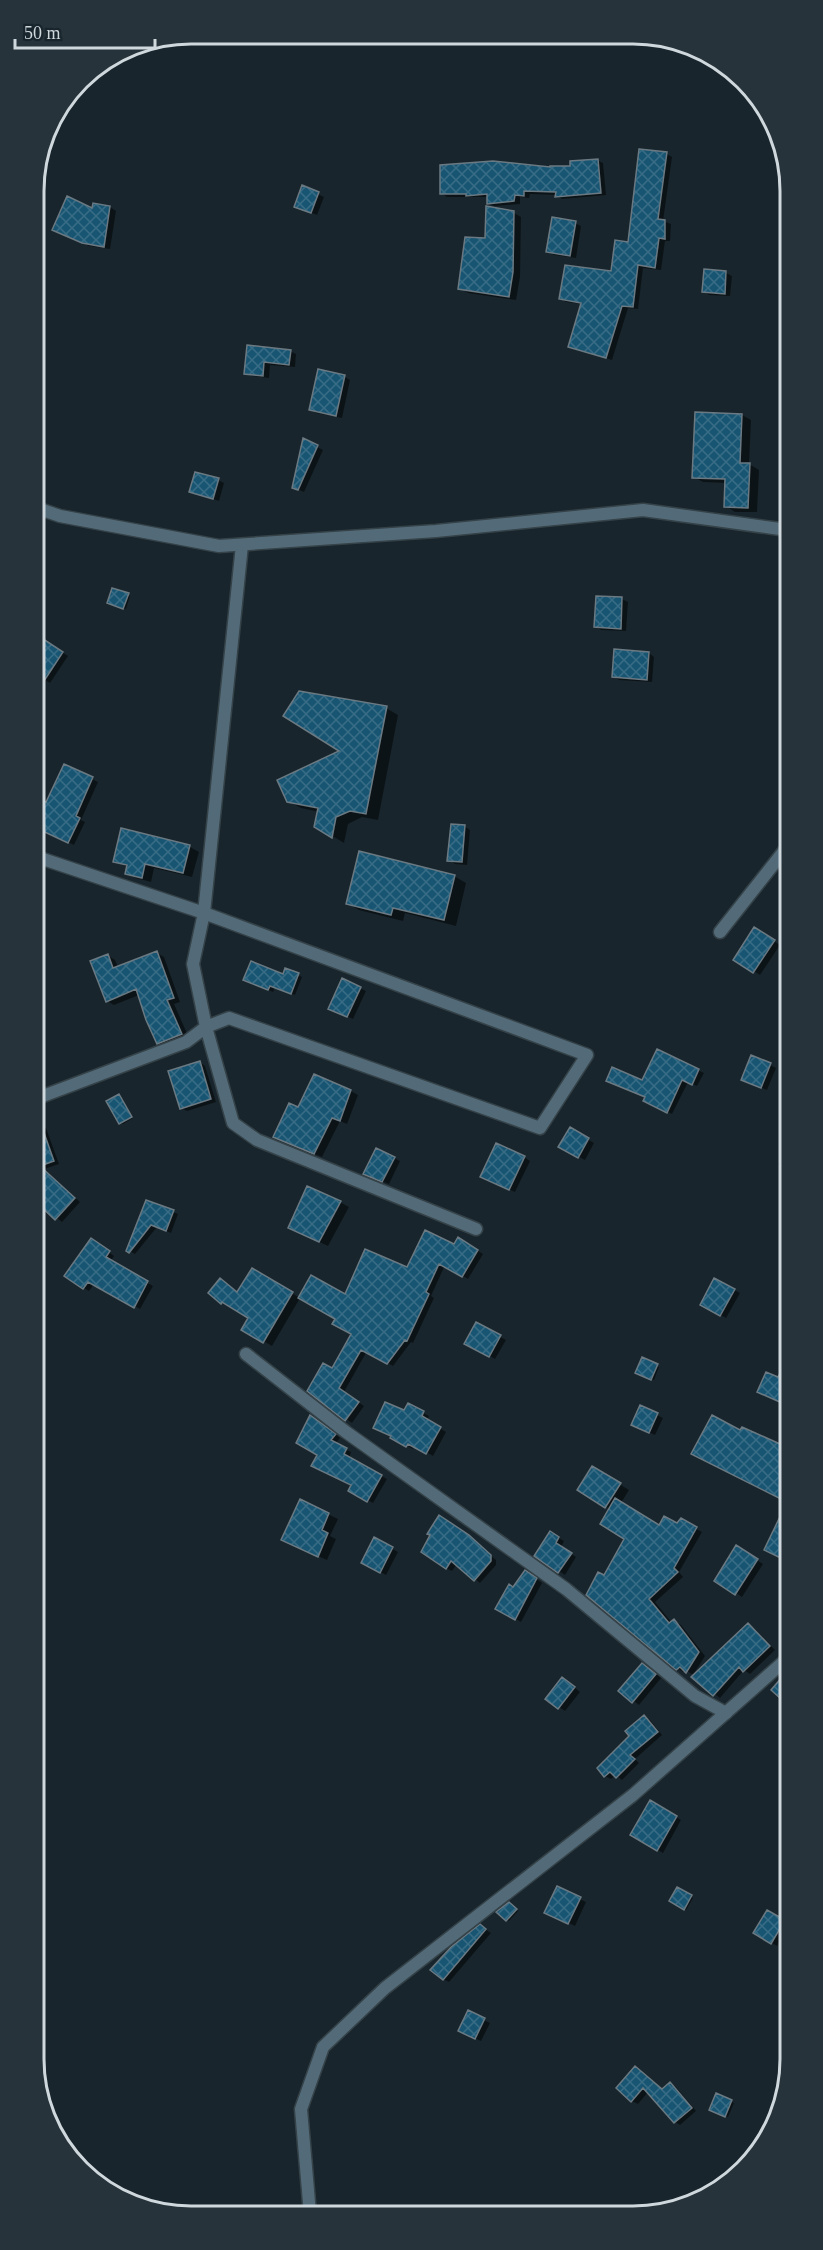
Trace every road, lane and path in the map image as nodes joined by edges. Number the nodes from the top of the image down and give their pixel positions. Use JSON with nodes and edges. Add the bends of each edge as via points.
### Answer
{"nodes":[{"id":1,"x":44,"y":510,"type":"edge"},
{"id":2,"x":780,"y":529,"type":"edge"},
{"id":3,"x":242,"y":545,"type":"junction"},
{"id":4,"x":780,"y":857,"type":"edge"},
{"id":5,"x":44,"y":859,"type":"edge"},
{"id":6,"x":204,"y":913,"type":"junction"},
{"id":7,"x":720,"y":932,"type":"dead end"},
{"id":8,"x":206,"y":1027,"type":"junction"},
{"id":9,"x":44,"y":1096,"type":"edge"},
{"id":10,"x":476,"y":1229,"type":"dead end"},
{"id":11,"x":246,"y":1354,"type":"dead end"},
{"id":12,"x":779,"y":1666,"type":"edge"},
{"id":13,"x":726,"y":1713,"type":"junction"},
{"id":14,"x":309,"y":2206,"type":"edge"}],
"edges":[{"from":1,"to":3,"type":"street","via":[[219,546]]},
{"from":2,"to":3,"type":"street","via":[[643,510]]},
{"from":3,"to":6,"type":"street"},
{"from":4,"to":7,"type":"street"},
{"from":5,"to":6,"type":"street"},
{"from":6,"to":8,"type":"street","via":[[193,964]]},
{"from":6,"to":8,"type":"street","via":[[586,1055],[540,1128],[229,1018]]},
{"from":8,"to":9,"type":"street","via":[[186,1042]]},
{"from":8,"to":10,"type":"street","via":[[233,1123],[257,1140]]},
{"from":11,"to":13,"type":"street","via":[[346,1432],[566,1589],[695,1696]]},
{"from":12,"to":13,"type":"street"},
{"from":13,"to":14,"type":"street","via":[[633,1795],[385,1988],[323,2047],[301,2109]]}]}
